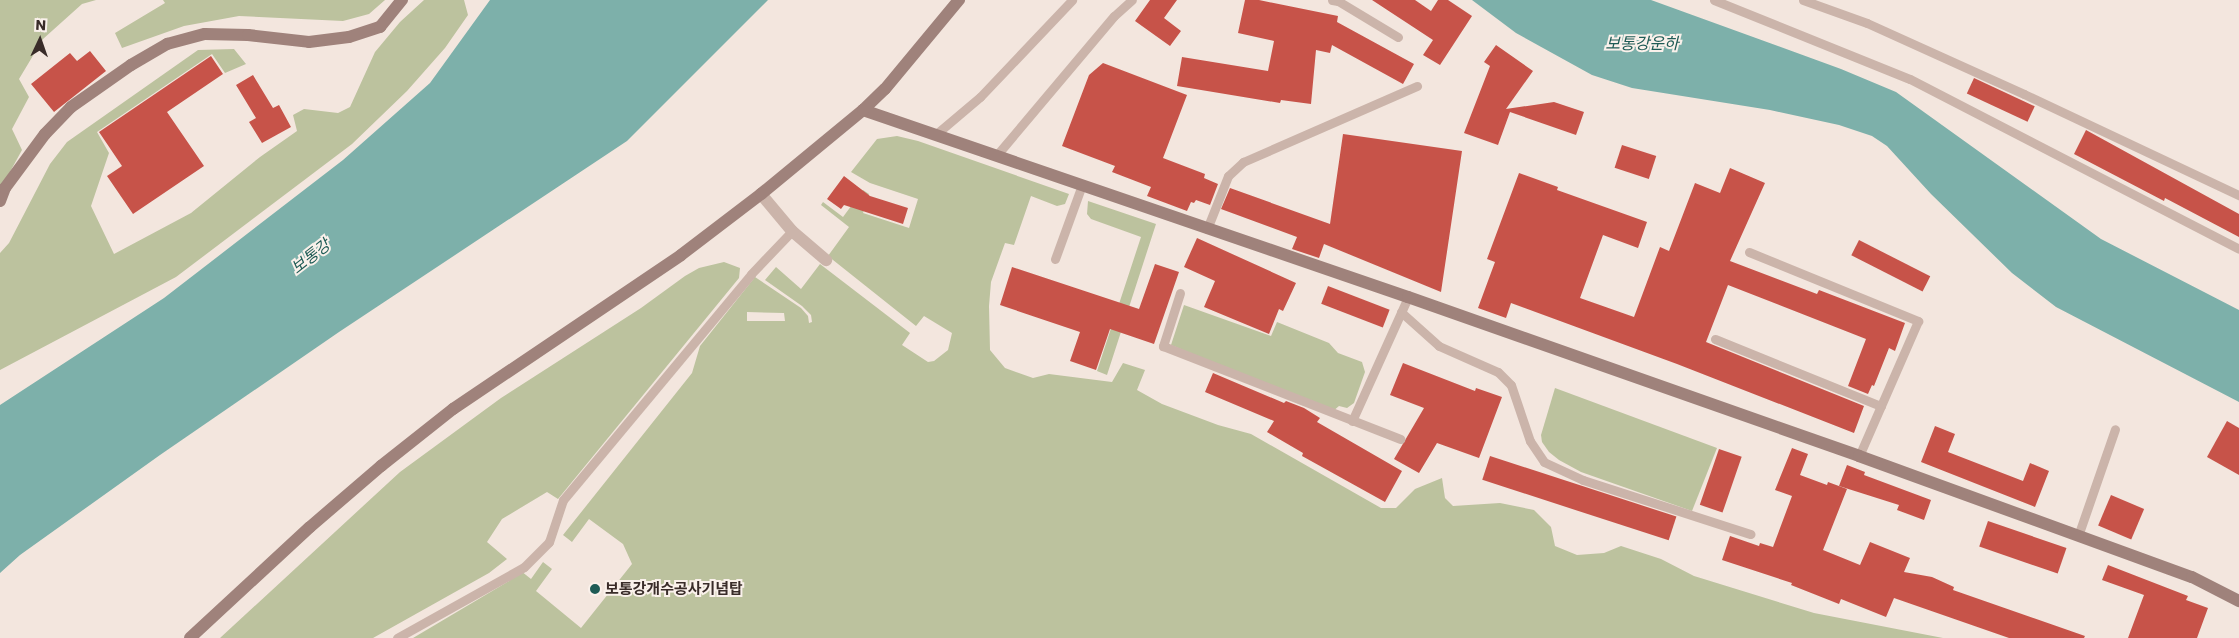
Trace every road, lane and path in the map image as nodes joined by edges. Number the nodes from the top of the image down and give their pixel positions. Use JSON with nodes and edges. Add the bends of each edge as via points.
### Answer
{"nodes":[{"id":1,"x":402,"y":0,"type":"edge"},
{"id":2,"x":959,"y":0,"type":"edge"},
{"id":3,"x":1072,"y":0,"type":"edge"},
{"id":4,"x":1132,"y":0,"type":"edge"},
{"id":5,"x":1332,"y":0,"type":"edge"},
{"id":6,"x":1714,"y":0,"type":"edge"},
{"id":7,"x":1804,"y":0,"type":"edge"},
{"id":8,"x":1398,"y":37,"type":"dead end"},
{"id":9,"x":1417,"y":86,"type":"dead end"},
{"id":10,"x":863,"y":110,"type":"junction"},
{"id":11,"x":935,"y":135,"type":"junction"},
{"id":12,"x":996,"y":156,"type":"junction"},
{"id":13,"x":1082,"y":185,"type":"junction"},
{"id":14,"x":761,"y":194,"type":"junction"},
{"id":15,"x":2239,"y":195,"type":"edge"},
{"id":16,"x":0,"y":201,"type":"edge"},
{"id":17,"x":1207,"y":229,"type":"junction"},
{"id":18,"x":792,"y":231,"type":"junction"},
{"id":19,"x":2239,"y":249,"type":"edge"},
{"id":20,"x":1749,"y":252,"type":"dead end"},
{"id":21,"x":1055,"y":259,"type":"dead end"},
{"id":22,"x":826,"y":260,"type":"dead end"},
{"id":23,"x":1180,"y":293,"type":"dead end"},
{"id":24,"x":1408,"y":297,"type":"junction"},
{"id":25,"x":1401,"y":312,"type":"junction"},
{"id":26,"x":1715,"y":339,"type":"dead end"},
{"id":27,"x":1881,"y":406,"type":"junction"},
{"id":28,"x":1352,"y":421,"type":"junction"},
{"id":29,"x":2115,"y":429,"type":"dead end"},
{"id":30,"x":1400,"y":439,"type":"dead end"},
{"id":31,"x":1859,"y":456,"type":"junction"},
{"id":32,"x":1750,"y":534,"type":"dead end"},
{"id":33,"x":2078,"y":536,"type":"junction"},
{"id":34,"x":2239,"y":601,"type":"edge"},
{"id":35,"x":190,"y":638,"type":"edge"},
{"id":36,"x":397,"y":638,"type":"edge"}],
"edges":[{"from":1,"to":16,"type":"street","via":[[380,27],[349,37],[308,42],[248,34],[205,34],[167,44],[71,107],[45,134],[5,188]]},
{"from":2,"to":10,"type":"street","via":[[885,89]]},
{"from":3,"to":11,"type":"lane","via":[[980,97]]},
{"from":4,"to":12,"type":"lane","via":[[1114,16]]},
{"from":5,"to":8,"type":"lane"},
{"from":6,"to":19,"type":"lane","via":[[1910,79]]},
{"from":7,"to":15,"type":"lane","via":[[1876,27]]},
{"from":9,"to":17,"type":"lane","via":[[1243,162],[1228,176]]},
{"from":10,"to":11,"type":"street"},
{"from":10,"to":14,"type":"street"},
{"from":11,"to":12,"type":"street"},
{"from":12,"to":13,"type":"street"},
{"from":13,"to":17,"type":"street"},
{"from":13,"to":21,"type":"lane"},
{"from":14,"to":18,"type":"street"},
{"from":14,"to":35,"type":"street","via":[[680,255],[446,415],[310,527]]},
{"from":17,"to":24,"type":"street"},
{"from":18,"to":22,"type":"street"},
{"from":18,"to":36,"type":"lane","via":[[751,274],[563,500],[549,542],[524,567]]},
{"from":20,"to":27,"type":"lane","via":[[1918,321]]},
{"from":23,"to":28,"type":"lane","via":[[1163,346]]},
{"from":24,"to":25,"type":"lane"},
{"from":24,"to":31,"type":"street"},
{"from":25,"to":28,"type":"lane"},
{"from":25,"to":32,"type":"lane","via":[[1440,346],[1498,372],[1512,384],[1530,441],[1544,462],[1583,480]]},
{"from":26,"to":27,"type":"lane"},
{"from":27,"to":31,"type":"lane"},
{"from":28,"to":30,"type":"lane"},
{"from":29,"to":33,"type":"lane"},
{"from":31,"to":33,"type":"street"},
{"from":33,"to":34,"type":"street","via":[[2192,577]]}]}
